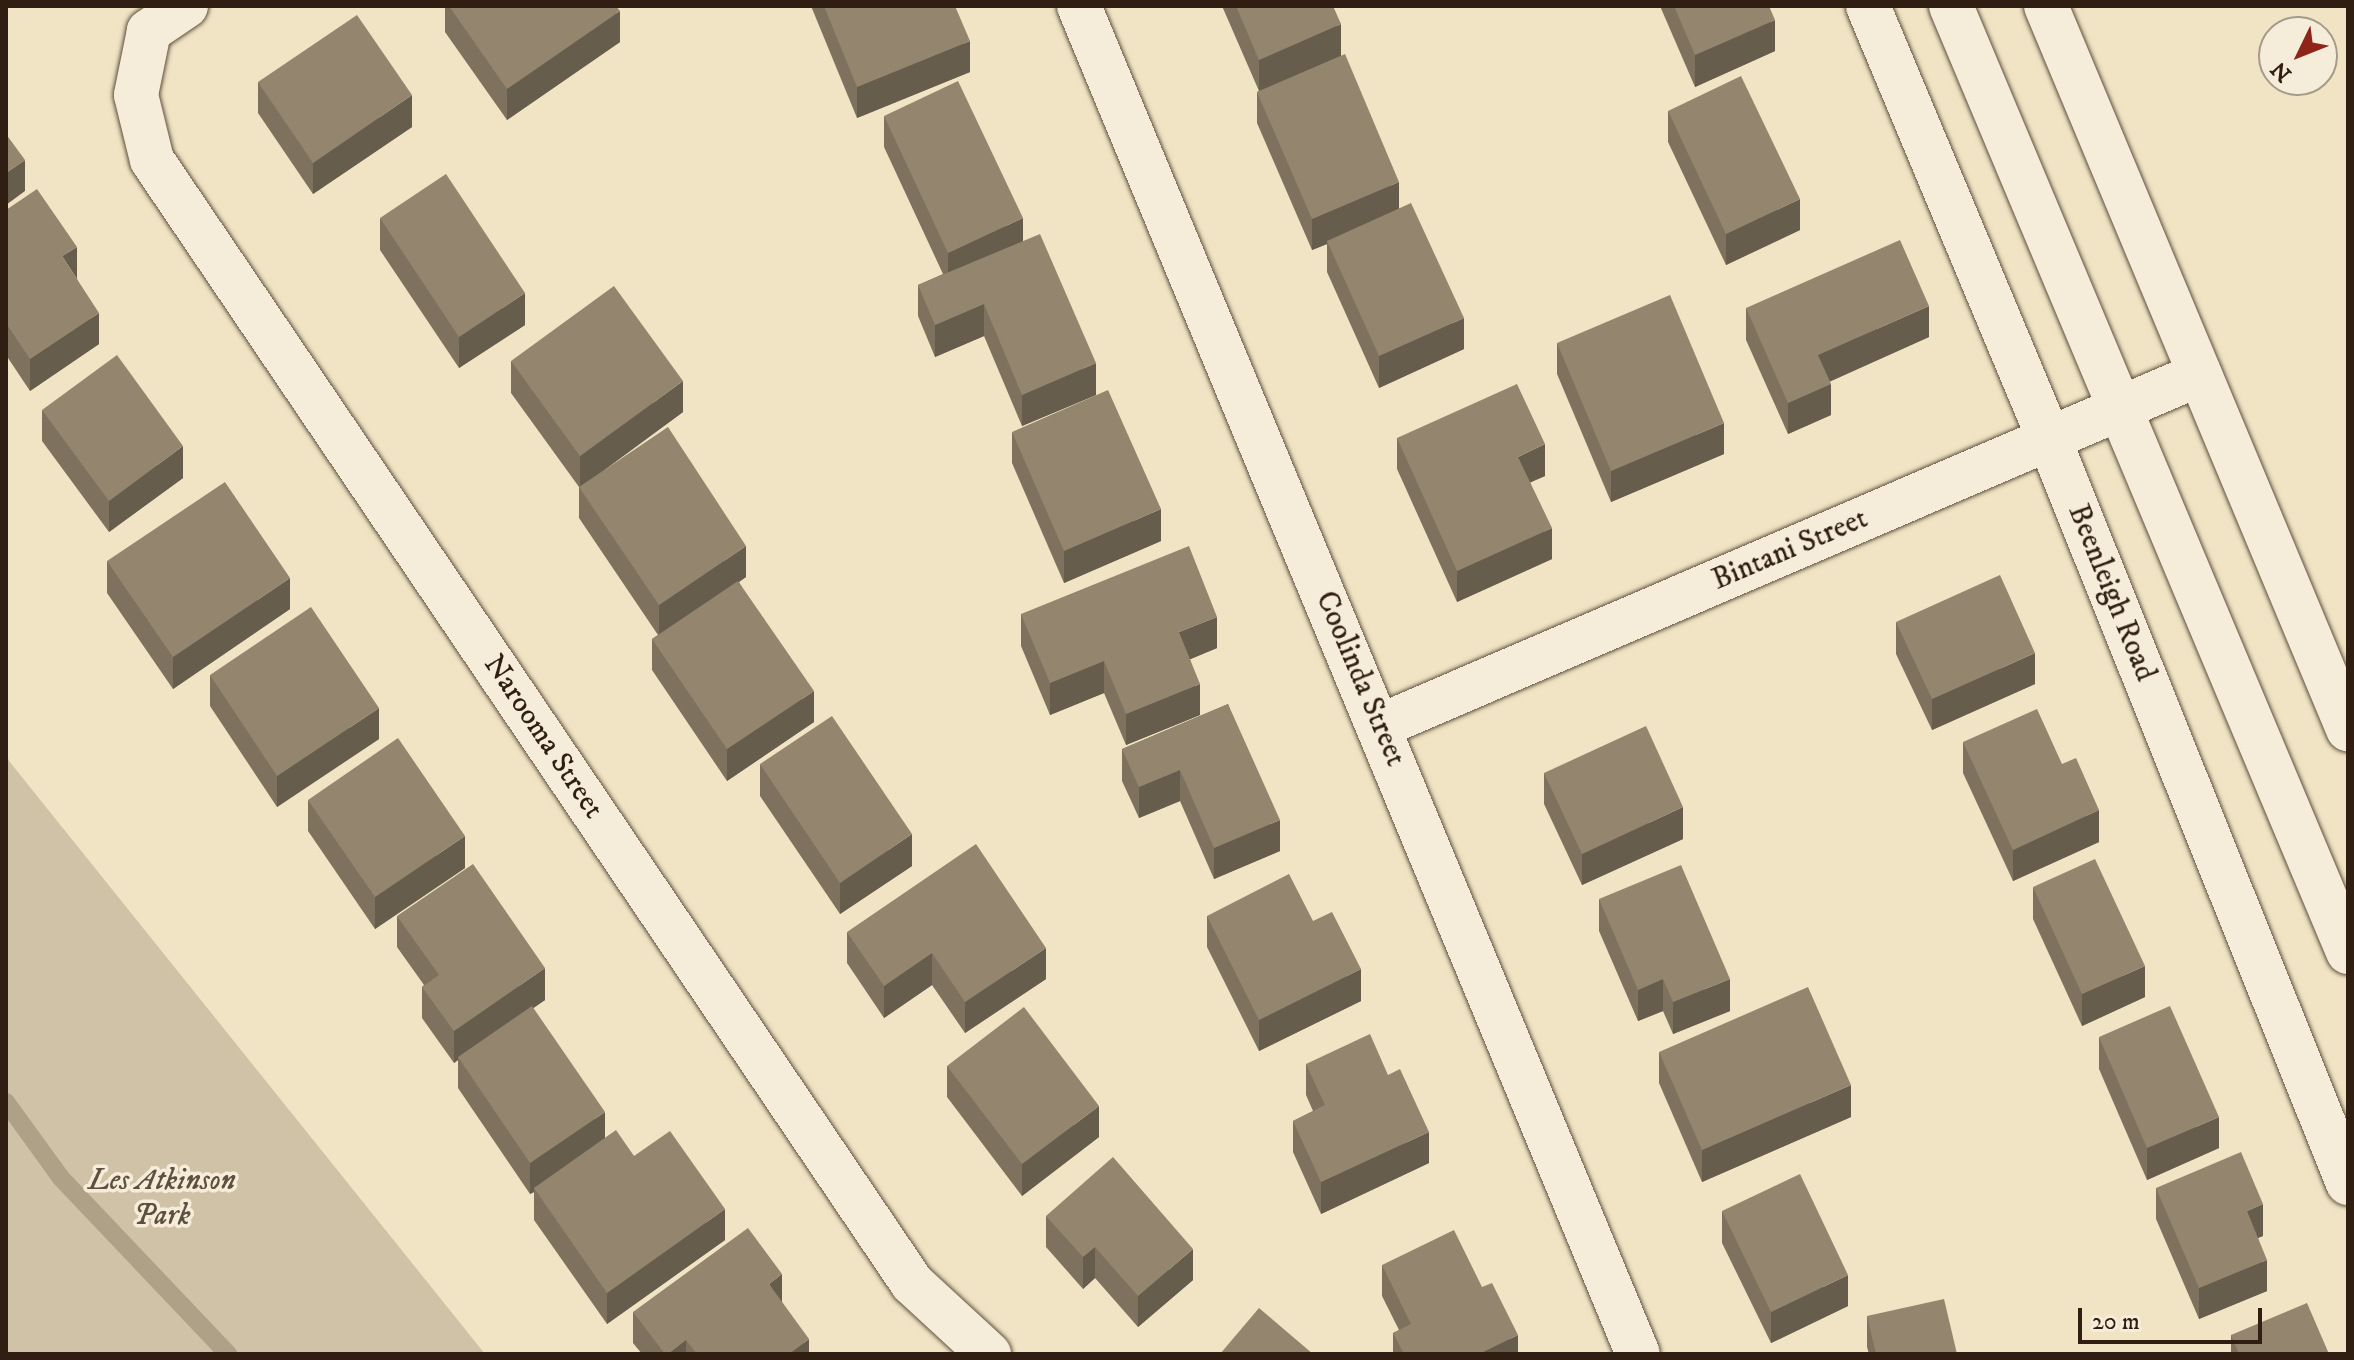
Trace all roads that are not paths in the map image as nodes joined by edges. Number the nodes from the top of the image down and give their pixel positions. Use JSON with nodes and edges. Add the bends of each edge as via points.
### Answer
{"nodes":[{"id":1,"x":186,"y":6,"type":"edge"},
{"id":2,"x":1079,"y":6,"type":"edge"},
{"id":3,"x":1868,"y":6,"type":"edge"},
{"id":4,"x":1951,"y":6,"type":"edge"},
{"id":5,"x":2046,"y":6,"type":"edge"},
{"id":6,"x":2200,"y":374,"type":"junction"},
{"id":7,"x":2119,"y":409,"type":"junction"},
{"id":8,"x":2049,"y":439,"type":"junction"},
{"id":9,"x":1380,"y":726,"type":"junction"},
{"id":10,"x":2348,"y":729,"type":"edge"},
{"id":11,"x":2348,"y":952,"type":"edge"},
{"id":12,"x":2348,"y":1183,"type":"edge"},
{"id":13,"x":989,"y":1354,"type":"edge"},
{"id":14,"x":1638,"y":1354,"type":"edge"}],
"edges":[{"from":1,"to":13,"type":"street","name":"Narooma Street","via":[[149,31],[136,95],[152,160],[912,1283]]},
{"from":2,"to":9,"type":"street","name":"Coolinda Street"},
{"from":3,"to":8,"type":"street","name":"Beenleigh Road"},
{"from":4,"to":7,"type":"street"},
{"from":5,"to":6,"type":"street"},
{"from":6,"to":7,"type":"street","name":"Bintani Street"},
{"from":6,"to":10,"type":"street"},
{"from":7,"to":8,"type":"street","name":"Bintani Street"},
{"from":7,"to":11,"type":"street"},
{"from":8,"to":9,"type":"street","name":"Bintani Street"},
{"from":8,"to":12,"type":"street","name":"Beenleigh Road"},
{"from":9,"to":14,"type":"street","name":"Coolinda Street"}]}
